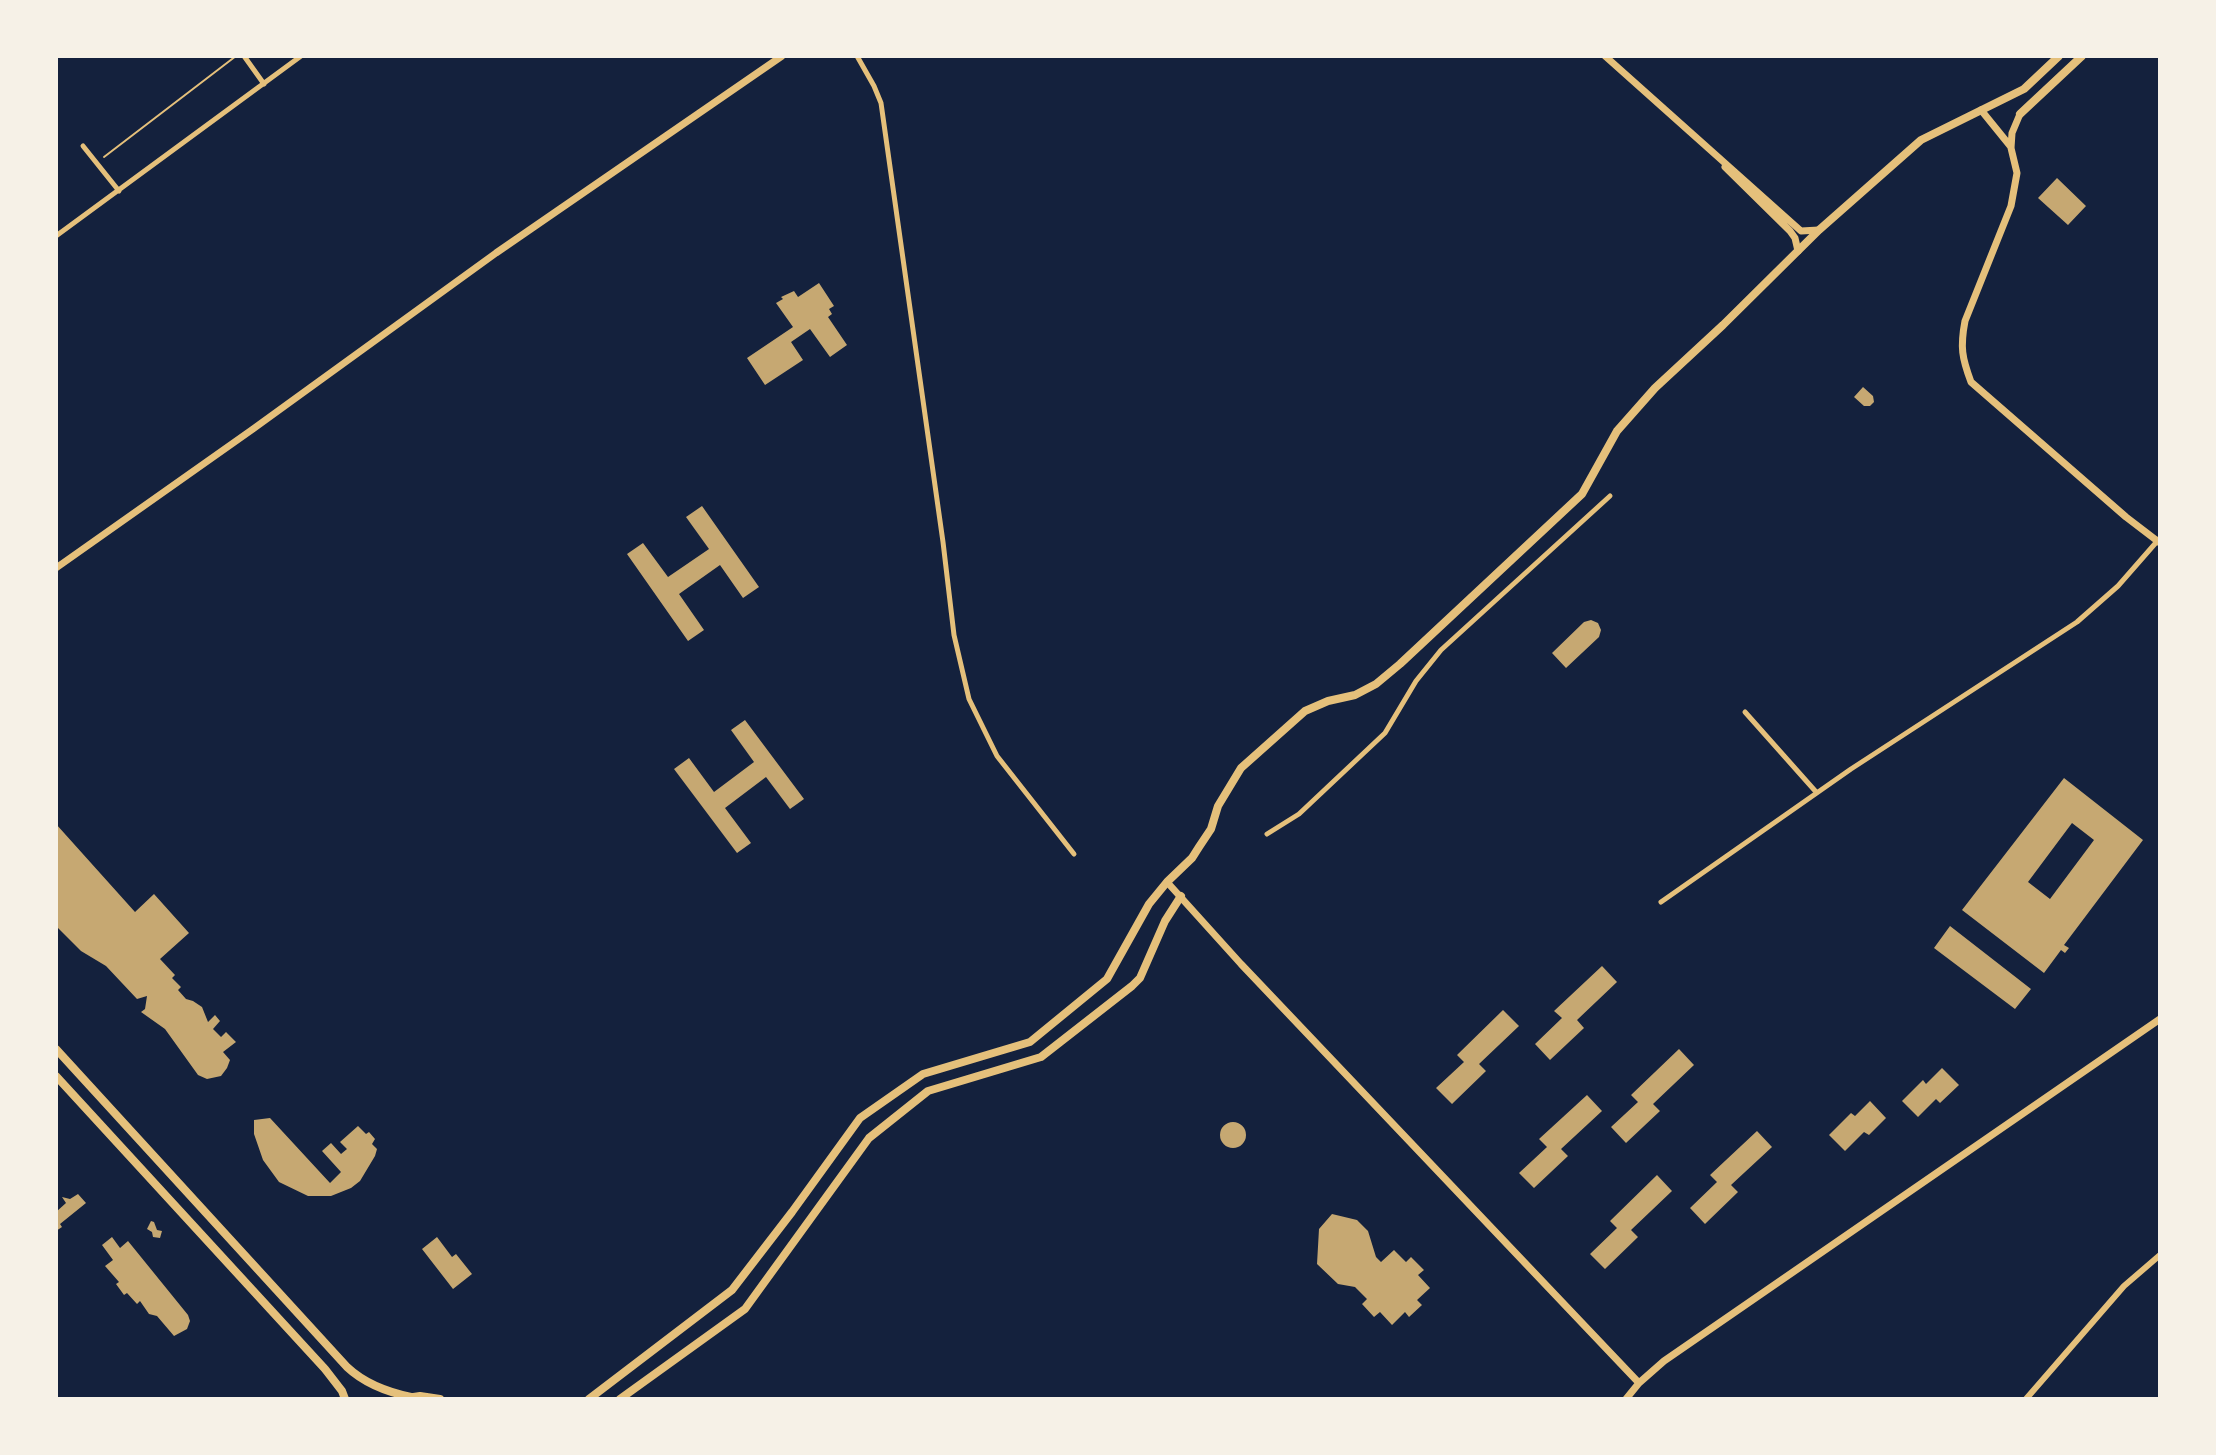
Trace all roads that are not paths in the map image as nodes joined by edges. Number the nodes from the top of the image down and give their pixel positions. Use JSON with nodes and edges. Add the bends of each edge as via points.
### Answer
{"nodes":[{"id":1,"x":244,"y":56,"type":"edge"},
{"id":2,"x":301,"y":56,"type":"edge"},
{"id":3,"x":782,"y":56,"type":"edge"},
{"id":4,"x":857,"y":56,"type":"edge"},
{"id":5,"x":1605,"y":56,"type":"edge"},
{"id":6,"x":2059,"y":56,"type":"edge"},
{"id":7,"x":2082,"y":56,"type":"edge"},
{"id":8,"x":264,"y":84,"type":"junction"},
{"id":9,"x":1981,"y":110,"type":"junction"},
{"id":10,"x":2020,"y":114,"type":"joint"},
{"id":11,"x":83,"y":146,"type":"dead end"},
{"id":12,"x":2011,"y":148,"type":"junction"},
{"id":13,"x":1717,"y":159,"type":"junction"},
{"id":14,"x":119,"y":191,"type":"junction"},
{"id":15,"x":1819,"y":230,"type":"junction"},
{"id":16,"x":56,"y":236,"type":"edge"},
{"id":17,"x":1798,"y":251,"type":"junction"},
{"id":18,"x":1610,"y":496,"type":"dead end"},
{"id":19,"x":2159,"y":541,"type":"edge"},
{"id":20,"x":56,"y":568,"type":"edge"},
{"id":21,"x":1745,"y":712,"type":"dead end"},
{"id":22,"x":1816,"y":793,"type":"junction"},
{"id":23,"x":1266,"y":834,"type":"dead end"},
{"id":24,"x":1074,"y":854,"type":"dead end"},
{"id":25,"x":1167,"y":882,"type":"junction"},
{"id":26,"x":1181,"y":896,"type":"junction"},
{"id":27,"x":1661,"y":902,"type":"dead end"},
{"id":28,"x":2160,"y":1019,"type":"edge"},
{"id":29,"x":56,"y":1049,"type":"edge"},
{"id":30,"x":56,"y":1076,"type":"edge"},
{"id":31,"x":2160,"y":1255,"type":"edge"},
{"id":32,"x":1639,"y":1383,"type":"junction"},
{"id":33,"x":408,"y":1398,"type":"edge"},
{"id":34,"x":439,"y":1398,"type":"edge"},
{"id":35,"x":345,"y":1399,"type":"edge"},
{"id":36,"x":589,"y":1399,"type":"edge"},
{"id":37,"x":620,"y":1399,"type":"edge"},
{"id":38,"x":1626,"y":1399,"type":"edge"},
{"id":39,"x":2026,"y":1399,"type":"edge"}],
"edges":[{"from":1,"to":8,"type":"street"},
{"from":2,"to":8,"type":"street"},
{"from":3,"to":20,"type":"main road","via":[[496,253]]},
{"from":4,"to":24,"type":"street","via":[[881,103],[954,635],[970,699],[997,756]]},
{"from":5,"to":13,"type":"main road"},
{"from":6,"to":9,"type":"main road","via":[[2024,89]]},
{"from":7,"to":10,"type":"main road"},
{"from":8,"to":14,"type":"street"},
{"from":9,"to":12,"type":"main road"},
{"from":9,"to":15,"type":"main road","via":[[1921,139]]},
{"from":10,"to":12,"type":"main road"},
{"from":11,"to":14,"type":"street"},
{"from":12,"to":19,"type":"main road","via":[[2017,173],[2011,206],[1965,321],[1962,358],[1971,382]]},
{"from":13,"to":15,"type":"main road","via":[[1801,231]]},
{"from":13,"to":17,"type":"main road","via":[[1796,237]]},
{"from":14,"to":16,"type":"street"},
{"from":15,"to":17,"type":"main road"},
{"from":17,"to":25,"type":"main road","via":[[1655,388],[1617,431],[1582,494],[1526,546],[1376,684],[1306,711],[1241,768],[1218,806],[1211,829],[1192,858]]},
{"from":18,"to":23,"type":"street","via":[[1430,663],[1385,733],[1299,814]]},
{"from":19,"to":22,"type":"street","via":[[2118,586],[2077,621]]},
{"from":21,"to":22,"type":"street"},
{"from":22,"to":27,"type":"street"},
{"from":25,"to":26,"type":"main road"},
{"from":25,"to":36,"type":"main road","via":[[1149,904],[1107,979],[1030,1042],[922,1074],[860,1118],[732,1290]]},
{"from":26,"to":32,"type":"main road"},
{"from":26,"to":37,"type":"main road","via":[[1132,986],[1041,1057],[928,1091],[869,1138],[745,1309]]},
{"from":28,"to":32,"type":"main road","via":[[1664,1361]]},
{"from":29,"to":33,"type":"main road","via":[[347,1367],[379,1388]]},
{"from":30,"to":35,"type":"main road","via":[[325,1369]]},
{"from":31,"to":39,"type":"street","via":[[2124,1286]]},
{"from":32,"to":38,"type":"main road"},
{"from":33,"to":34,"type":"main road"}]}
